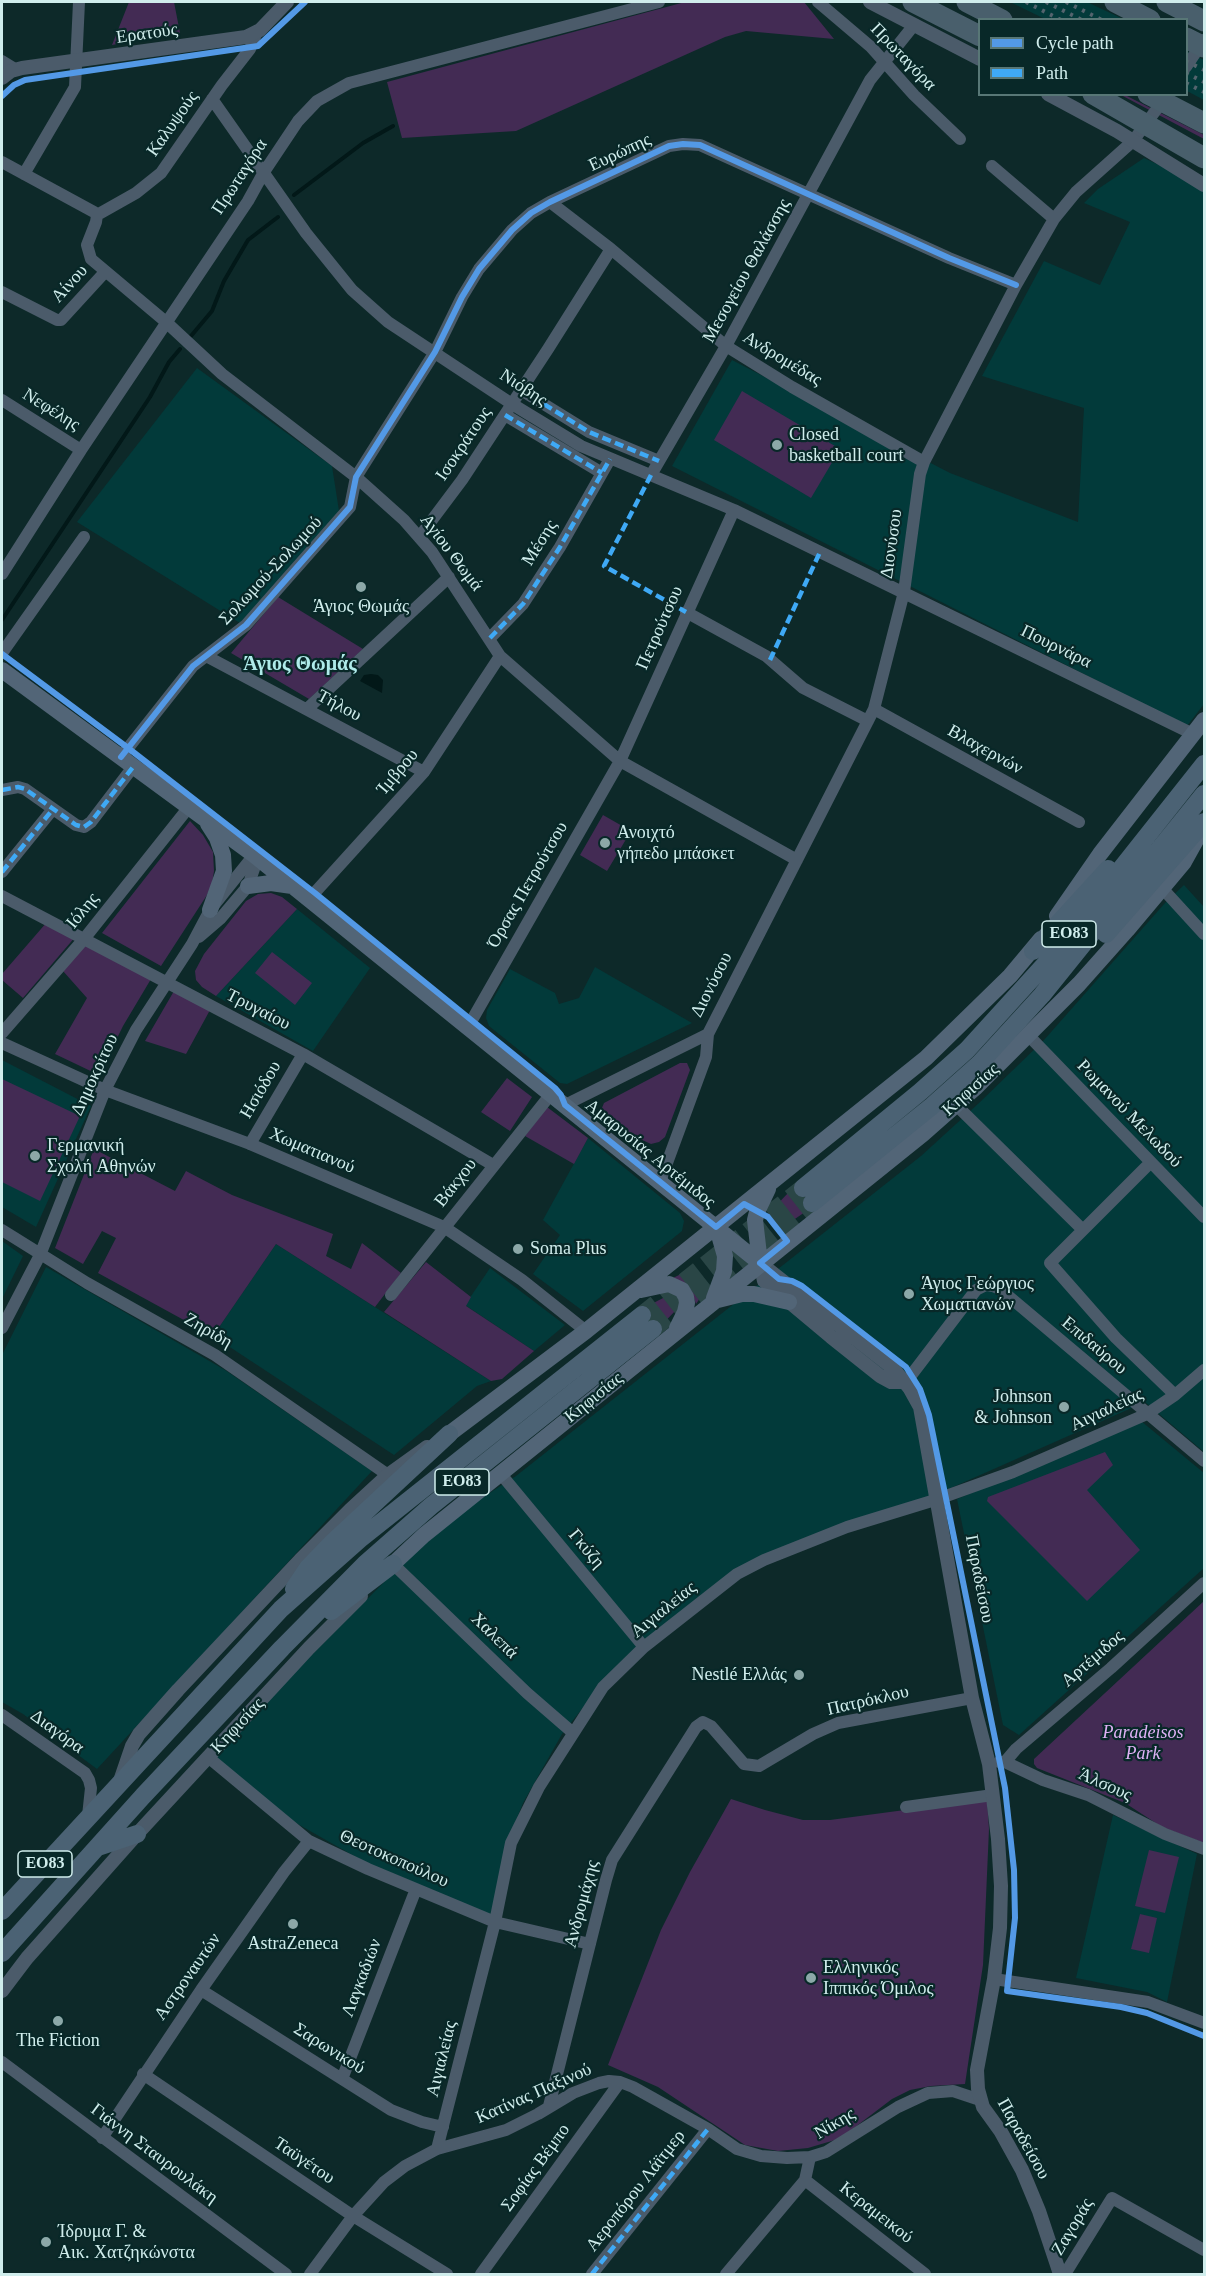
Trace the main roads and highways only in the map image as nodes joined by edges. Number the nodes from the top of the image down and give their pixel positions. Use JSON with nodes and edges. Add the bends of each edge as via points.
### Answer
{"nodes":[{"id":1,"x":913,"y":2,"type":"edge"},
{"id":2,"x":967,"y":2,"type":"edge"},
{"id":3,"x":1114,"y":2,"type":"edge"},
{"id":4,"x":1167,"y":2,"type":"edge"},
{"id":5,"x":998,"y":18,"type":"edge"},
{"id":6,"x":1146,"y":18,"type":"edge"},
{"id":7,"x":1204,"y":21,"type":"edge"},
{"id":8,"x":978,"y":35,"type":"edge"},
{"id":9,"x":1188,"y":39,"type":"edge"},
{"id":10,"x":1204,"y":47,"type":"edge"},
{"id":11,"x":1096,"y":96,"type":"edge"},
{"id":12,"x":1152,"y":96,"type":"edge"},
{"id":13,"x":1204,"y":123,"type":"edge"},
{"id":14,"x":1204,"y":158,"type":"edge"},
{"id":15,"x":2,"y":672,"type":"edge"},
{"id":16,"x":1204,"y":720,"type":"edge"},
{"id":17,"x":1204,"y":764,"type":"edge"},
{"id":18,"x":1204,"y":794,"type":"edge"},
{"id":19,"x":204,"y":818,"type":"junction"},
{"id":20,"x":1204,"y":823,"type":"edge"},
{"id":21,"x":249,"y":886,"type":"road end"},
{"id":22,"x":293,"y":886,"type":"junction"},
{"id":23,"x":210,"y":910,"type":"road end"},
{"id":24,"x":1033,"y":951,"type":"junction"},
{"id":25,"x":1042,"y":995,"type":"junction"},
{"id":26,"x":771,"y":1183,"type":"junction"},
{"id":27,"x":716,"y":1227,"type":"junction"},
{"id":28,"x":760,"y":1263,"type":"junction"},
{"id":29,"x":635,"y":1292,"type":"junction"},
{"id":30,"x":789,"y":1302,"type":"road end"},
{"id":31,"x":711,"y":1303,"type":"junction"},
{"id":32,"x":674,"y":1334,"type":"junction"},
{"id":33,"x":449,"y":1434,"type":"joint"},
{"id":34,"x":393,"y":1564,"type":"joint"},
{"id":35,"x":281,"y":1608,"type":"junction"},
{"id":36,"x":282,"y":1648,"type":"junction"},
{"id":37,"x":136,"y":1834,"type":"road end"},
{"id":38,"x":96,"y":1848,"type":"junction"},
{"id":39,"x":2,"y":1911,"type":"edge"},
{"id":40,"x":36,"y":1915,"type":"junction"},
{"id":41,"x":2,"y":1953,"type":"edge"},
{"id":42,"x":2,"y":1969,"type":"edge"}],
"edges":[{"from":1,"to":8,"type":"highway"},
{"from":2,"to":5,"type":"highway"},
{"from":3,"to":6,"type":"highway"},
{"from":4,"to":7,"type":"highway"},
{"from":9,"to":10,"type":"highway"},
{"from":11,"to":14,"type":"highway"},
{"from":12,"to":13,"type":"highway"},
{"from":15,"to":19,"type":"main road","name":"Αμαρυσίας Αρτέμιδος"},
{"from":16,"to":24,"type":"main road","name":"Κηφισίας","via":[[1100,854]]},
{"from":17,"to":24,"type":"main road"},
{"from":17,"to":25,"type":"main road","name":"Κηφισίας","number":"ΕΟ83","via":[[1047,962],[967,1050],[807,1196],[956,1085]]},
{"from":18,"to":25,"type":"main road","name":"Κηφισίας","number":"ΕΟ83"},
{"from":19,"to":22,"type":"main road","name":"Αμαρυσίας Αρτέμιδος"},
{"from":19,"to":23,"type":"main road","via":[[217,838],[224,870]]},
{"from":20,"to":25,"type":"main road","via":[[1111,928]]},
{"from":20,"to":28,"type":"main road","name":"Κηφισίας","via":[[1184,862],[1029,1036],[956,1105]]},
{"from":21,"to":22,"type":"main road"},
{"from":22,"to":27,"type":"main road","name":"Αμαρυσίας Αρτέμιδος"},
{"from":24,"to":26,"type":"main road","name":"Κηφισίας","via":[[926,1058]]},
{"from":26,"to":27,"type":"main road","name":"Κηφισίας"},
{"from":26,"to":28,"type":"main road","via":[[755,1220]]},
{"from":27,"to":28,"type":"main road","name":"Αμαρυσίας Αρτέμιδος"},
{"from":27,"to":29,"type":"main road","name":"Κηφισίας"},
{"from":27,"to":31,"type":"main road","via":[[725,1256],[724,1271]]},
{"from":28,"to":31,"type":"main road","name":"Κηφισίας"},
{"from":29,"to":32,"type":"main road","via":[[669,1284],[682,1290],[686,1297],[685,1312]]},
{"from":29,"to":33,"type":"main road","name":"Κηφισίας"},
{"from":30,"to":31,"type":"main road","via":[[754,1294]]},
{"from":31,"to":32,"type":"main road","name":"Κηφισίας"},
{"from":32,"to":34,"type":"main road","name":"Κηφισίας","via":[[424,1534]]},
{"from":33,"to":35,"type":"main road","via":[[333,1542],[308,1568]]},
{"from":34,"to":36,"type":"main road"},
{"from":35,"to":36,"type":"main road","name":"Κηφισίας","number":"ΕΟ83","via":[[360,1539],[648,1322],[365,1564]]},
{"from":35,"to":39,"type":"main road","name":"Κηφισίας","number":"ΕΟ83"},
{"from":36,"to":38,"type":"main road","name":"Κηφισίας","number":"ΕΟ83"},
{"from":37,"to":38,"type":"main road"},
{"from":38,"to":40,"type":"main road","name":"Κηφισίας","number":"ΕΟ83"},
{"from":40,"to":41,"type":"main road","name":"Κηφισίας","number":"ΕΟ83"},
{"from":40,"to":42,"type":"main road"}]}
